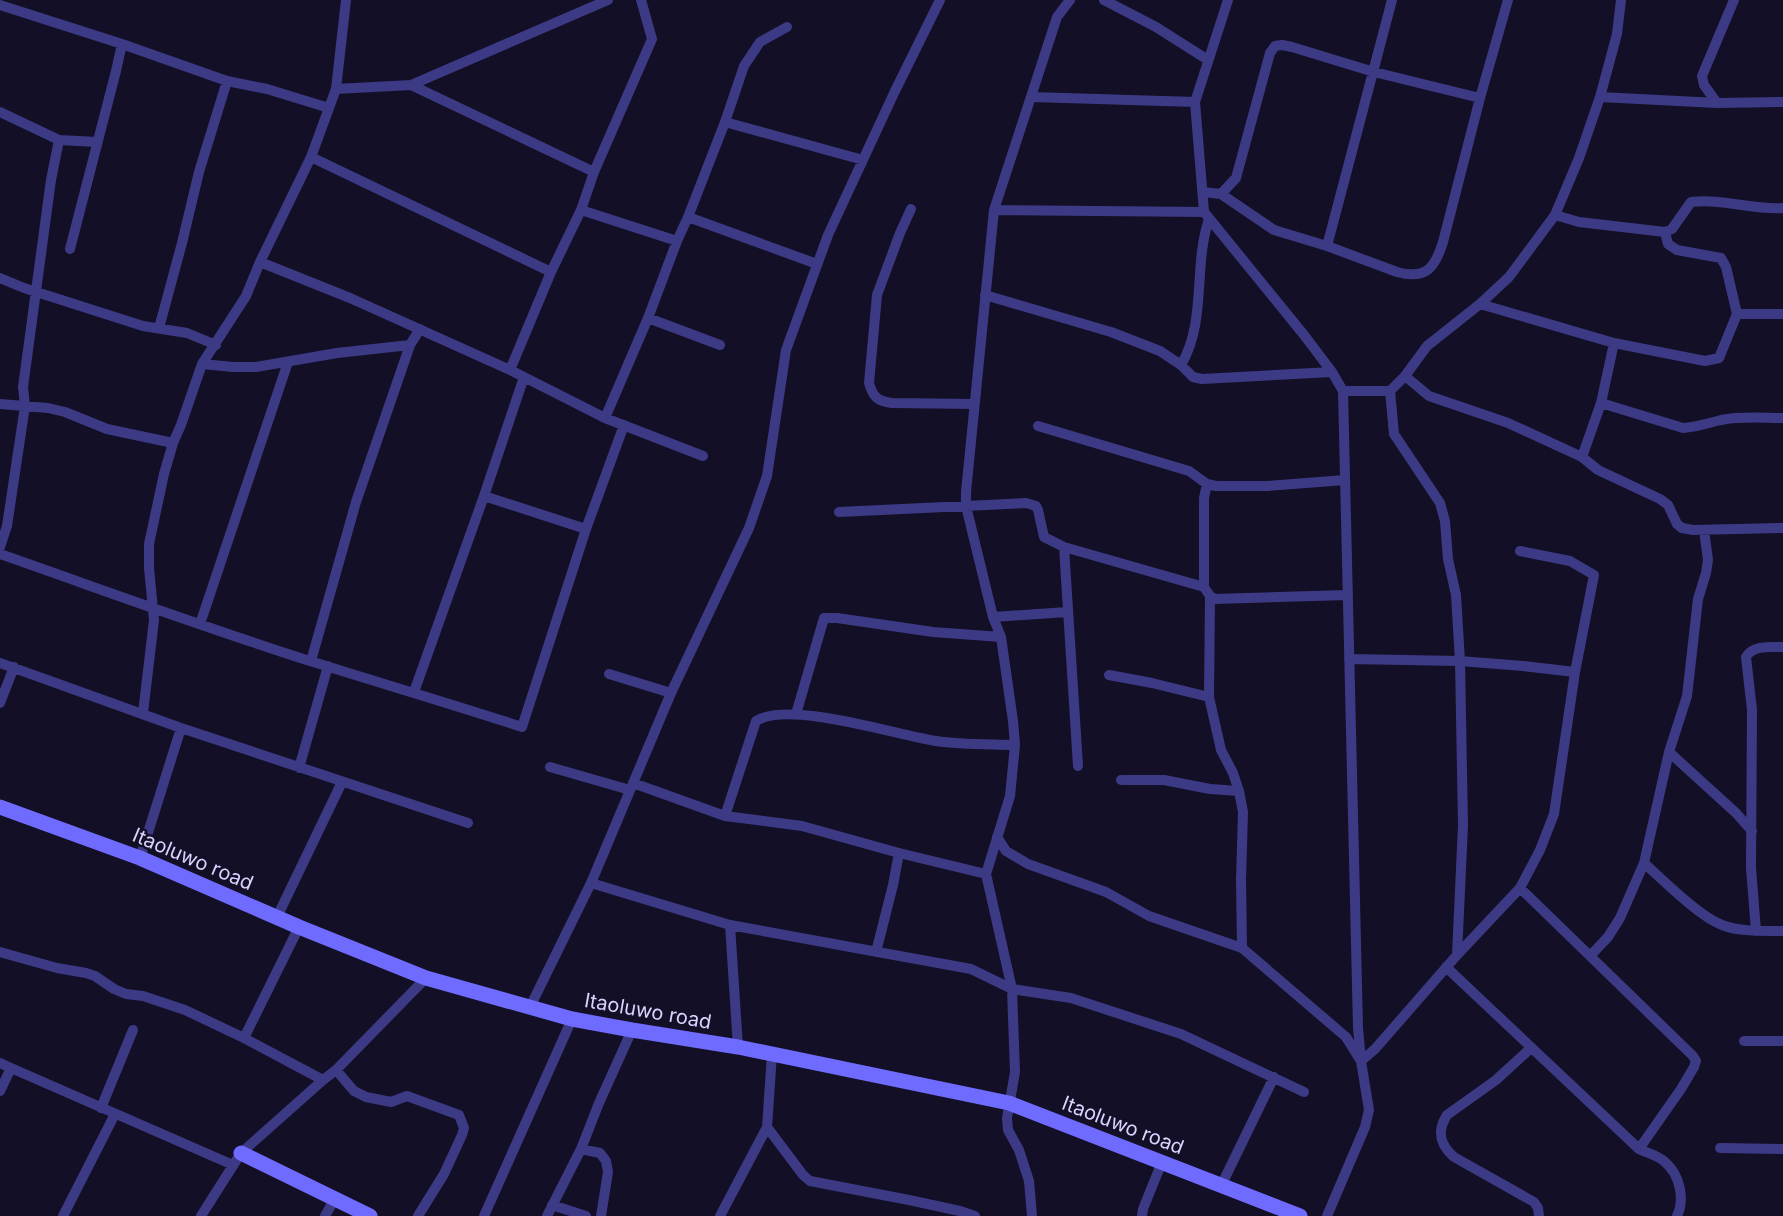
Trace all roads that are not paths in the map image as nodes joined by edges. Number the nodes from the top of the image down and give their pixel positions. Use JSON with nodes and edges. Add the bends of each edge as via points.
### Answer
{"nodes":[{"id":1,"x":608,"y":0,"type":"edge"},
{"id":2,"x":641,"y":0,"type":"edge"},
{"id":3,"x":940,"y":0,"type":"edge"},
{"id":4,"x":1070,"y":0,"type":"edge"},
{"id":5,"x":1104,"y":0,"type":"edge"},
{"id":6,"x":1228,"y":0,"type":"edge"},
{"id":7,"x":1392,"y":0,"type":"edge"},
{"id":8,"x":1509,"y":0,"type":"edge"},
{"id":9,"x":1621,"y":0,"type":"edge"},
{"id":10,"x":344,"y":1,"type":"edge"},
{"id":11,"x":1729,"y":1,"type":"edge"},
{"id":12,"x":0,"y":5,"type":"edge"},
{"id":13,"x":787,"y":27,"type":"dead end"},
{"id":14,"x":122,"y":44,"type":"junction"},
{"id":15,"x":1208,"y":60,"type":"junction"},
{"id":16,"x":1374,"y":72,"type":"junction"},
{"id":17,"x":227,"y":81,"type":"junction"},
{"id":18,"x":411,"y":85,"type":"junction"},
{"id":19,"x":336,"y":89,"type":"junction"},
{"id":20,"x":1032,"y":97,"type":"junction"},
{"id":21,"x":1480,"y":98,"type":"junction"},
{"id":22,"x":1600,"y":98,"type":"junction"},
{"id":23,"x":1195,"y":102,"type":"junction"},
{"id":24,"x":1783,"y":102,"type":"edge"},
{"id":25,"x":1717,"y":103,"type":"junction"},
{"id":26,"x":329,"y":108,"type":"junction"},
{"id":27,"x":0,"y":112,"type":"edge"},
{"id":28,"x":725,"y":122,"type":"junction"},
{"id":29,"x":60,"y":140,"type":"junction"},
{"id":30,"x":97,"y":142,"type":"junction"},
{"id":31,"x":311,"y":157,"type":"junction"},
{"id":32,"x":863,"y":160,"type":"junction"},
{"id":33,"x":594,"y":172,"type":"junction"},
{"id":34,"x":1203,"y":192,"type":"junction"},
{"id":35,"x":1221,"y":194,"type":"junction"},
{"id":36,"x":1783,"y":208,"type":"edge"},
{"id":37,"x":911,"y":209,"type":"dead end"},
{"id":38,"x":581,"y":210,"type":"junction"},
{"id":39,"x":994,"y":210,"type":"junction"},
{"id":40,"x":1206,"y":215,"type":"junction"},
{"id":41,"x":1555,"y":215,"type":"junction"},
{"id":42,"x":688,"y":217,"type":"junction"},
{"id":43,"x":1665,"y":231,"type":"junction"},
{"id":44,"x":677,"y":241,"type":"junction"},
{"id":45,"x":1328,"y":246,"type":"junction"},
{"id":46,"x":70,"y":249,"type":"dead end"},
{"id":47,"x":260,"y":262,"type":"junction"},
{"id":48,"x":817,"y":264,"type":"junction"},
{"id":49,"x":551,"y":272,"type":"junction"},
{"id":50,"x":0,"y":278,"type":"edge"},
{"id":51,"x":36,"y":290,"type":"junction"},
{"id":52,"x":985,"y":295,"type":"junction"},
{"id":53,"x":1480,"y":304,"type":"junction"},
{"id":54,"x":1737,"y":314,"type":"junction"},
{"id":55,"x":1783,"y":314,"type":"edge"},
{"id":56,"x":648,"y":318,"type":"junction"},
{"id":57,"x":159,"y":328,"type":"junction"},
{"id":58,"x":420,"y":329,"type":"junction"},
{"id":59,"x":1614,"y":343,"type":"junction"},
{"id":60,"x":216,"y":345,"type":"junction"},
{"id":61,"x":410,"y":345,"type":"junction"},
{"id":62,"x":720,"y":345,"type":"dead end"},
{"id":63,"x":288,"y":362,"type":"junction"},
{"id":64,"x":202,"y":364,"type":"junction"},
{"id":65,"x":1181,"y":365,"type":"junction"},
{"id":66,"x":510,"y":370,"type":"junction"},
{"id":67,"x":1332,"y":372,"type":"junction"},
{"id":68,"x":1405,"y":376,"type":"junction"},
{"id":69,"x":524,"y":377,"type":"junction"},
{"id":70,"x":1343,"y":391,"type":"junction"},
{"id":71,"x":1390,"y":391,"type":"junction"},
{"id":72,"x":1601,"y":403,"type":"junction"},
{"id":73,"x":0,"y":404,"type":"edge"},
{"id":74,"x":974,"y":404,"type":"junction"},
{"id":75,"x":25,"y":406,"type":"junction"},
{"id":76,"x":605,"y":418,"type":"junction"},
{"id":77,"x":1783,"y":418,"type":"edge"},
{"id":78,"x":624,"y":425,"type":"junction"},
{"id":79,"x":1038,"y":426,"type":"dead end"},
{"id":80,"x":173,"y":443,"type":"junction"},
{"id":81,"x":703,"y":456,"type":"dead end"},
{"id":82,"x":1582,"y":456,"type":"junction"},
{"id":83,"x":1345,"y":480,"type":"junction"},
{"id":84,"x":1207,"y":484,"type":"junction"},
{"id":85,"x":484,"y":496,"type":"junction"},
{"id":86,"x":966,"y":506,"type":"junction"},
{"id":87,"x":839,"y":512,"type":"dead end"},
{"id":88,"x":1783,"y":528,"type":"edge"},
{"id":89,"x":586,"y":529,"type":"junction"},
{"id":90,"x":1704,"y":530,"type":"junction"},
{"id":91,"x":0,"y":547,"type":"edge"},
{"id":92,"x":1064,"y":547,"type":"junction"},
{"id":93,"x":1520,"y":551,"type":"dead end"},
{"id":94,"x":0,"y":554,"type":"edge"},
{"id":95,"x":1203,"y":587,"type":"junction"},
{"id":96,"x":1348,"y":595,"type":"junction"},
{"id":97,"x":1210,"y":596,"type":"junction"},
{"id":98,"x":153,"y":608,"type":"junction"},
{"id":99,"x":1068,"y":612,"type":"junction"},
{"id":100,"x":993,"y":617,"type":"junction"},
{"id":101,"x":200,"y":624,"type":"junction"},
{"id":102,"x":1001,"y":637,"type":"junction"},
{"id":103,"x":1783,"y":647,"type":"edge"},
{"id":104,"x":1349,"y":659,"type":"junction"},
{"id":105,"x":312,"y":661,"type":"junction"},
{"id":106,"x":1460,"y":661,"type":"junction"},
{"id":107,"x":0,"y":663,"type":"edge"},
{"id":108,"x":328,"y":666,"type":"junction"},
{"id":109,"x":14,"y":667,"type":"junction"},
{"id":110,"x":1575,"y":672,"type":"junction"},
{"id":111,"x":609,"y":674,"type":"dead end"},
{"id":112,"x":1108,"y":675,"type":"dead end"},
{"id":113,"x":414,"y":692,"type":"junction"},
{"id":114,"x":671,"y":693,"type":"junction"},
{"id":115,"x":1209,"y":697,"type":"junction"},
{"id":116,"x":0,"y":704,"type":"edge"},
{"id":117,"x":143,"y":713,"type":"junction"},
{"id":118,"x":796,"y":714,"type":"junction"},
{"id":119,"x":181,"y":728,"type":"junction"},
{"id":120,"x":1015,"y":745,"type":"junction"},
{"id":121,"x":1669,"y":752,"type":"junction"},
{"id":122,"x":1078,"y":766,"type":"dead end"},
{"id":123,"x":550,"y":767,"type":"dead end"},
{"id":124,"x":299,"y":768,"type":"junction"},
{"id":125,"x":1121,"y":780,"type":"dead end"},
{"id":126,"x":342,"y":782,"type":"junction"},
{"id":127,"x":632,"y":786,"type":"junction"},
{"id":128,"x":1239,"y":791,"type":"junction"},
{"id":129,"x":1,"y":809,"type":"edge"},
{"id":130,"x":725,"y":816,"type":"junction"},
{"id":131,"x":468,"y":823,"type":"dead end"},
{"id":132,"x":1752,"y":831,"type":"junction"},
{"id":133,"x":997,"y":837,"type":"junction"},
{"id":134,"x":899,"y":853,"type":"junction"},
{"id":135,"x":140,"y":858,"type":"junction"},
{"id":136,"x":1644,"y":863,"type":"junction"},
{"id":137,"x":986,"y":874,"type":"junction"},
{"id":138,"x":591,"y":883,"type":"junction"},
{"id":139,"x":1520,"y":888,"type":"junction"},
{"id":140,"x":277,"y":917,"type":"junction"},
{"id":141,"x":730,"y":925,"type":"junction"},
{"id":142,"x":299,"y":927,"type":"junction"},
{"id":143,"x":1756,"y":931,"type":"junction"},
{"id":144,"x":1783,"y":931,"type":"edge"},
{"id":145,"x":1242,"y":948,"type":"junction"},
{"id":146,"x":0,"y":952,"type":"edge"},
{"id":147,"x":876,"y":952,"type":"junction"},
{"id":148,"x":1457,"y":955,"type":"junction"},
{"id":149,"x":1591,"y":955,"type":"junction"},
{"id":150,"x":1446,"y":968,"type":"junction"},
{"id":151,"x":426,"y":978,"type":"junction"},
{"id":152,"x":1012,"y":989,"type":"junction"},
{"id":153,"x":530,"y":1006,"type":"junction"},
{"id":154,"x":572,"y":1019,"type":"junction"},
{"id":155,"x":133,"y":1030,"type":"dead end"},
{"id":156,"x":632,"y":1030,"type":"junction"},
{"id":157,"x":244,"y":1038,"type":"junction"},
{"id":158,"x":1744,"y":1041,"type":"dead end"},
{"id":159,"x":1783,"y":1041,"type":"edge"},
{"id":160,"x":738,"y":1047,"type":"junction"},
{"id":161,"x":1531,"y":1048,"type":"junction"},
{"id":162,"x":772,"y":1054,"type":"junction"},
{"id":163,"x":1361,"y":1061,"type":"junction"},
{"id":164,"x":0,"y":1063,"type":"edge"},
{"id":165,"x":11,"y":1068,"type":"junction"},
{"id":166,"x":336,"y":1070,"type":"junction"},
{"id":167,"x":1274,"y":1077,"type":"junction"},
{"id":168,"x":323,"y":1080,"type":"junction"},
{"id":169,"x":0,"y":1091,"type":"edge"},
{"id":170,"x":1304,"y":1092,"type":"dead end"},
{"id":171,"x":1009,"y":1103,"type":"junction"},
{"id":172,"x":101,"y":1108,"type":"junction"},
{"id":173,"x":115,"y":1114,"type":"junction"},
{"id":174,"x":766,"y":1127,"type":"junction"},
{"id":175,"x":1720,"y":1148,"type":"dead end"},
{"id":176,"x":581,"y":1149,"type":"junction"},
{"id":177,"x":1639,"y":1149,"type":"junction"},
{"id":178,"x":1783,"y":1149,"type":"edge"},
{"id":179,"x":237,"y":1159,"type":"junction"},
{"id":180,"x":1162,"y":1162,"type":"junction"},
{"id":181,"x":1221,"y":1186,"type":"junction"},
{"id":182,"x":334,"y":1200,"type":"junction"},
{"id":183,"x":552,"y":1205,"type":"junction"},
{"id":184,"x":63,"y":1216,"type":"edge"},
{"id":185,"x":201,"y":1216,"type":"edge"},
{"id":186,"x":325,"y":1216,"type":"edge"},
{"id":187,"x":370,"y":1216,"type":"edge"},
{"id":188,"x":418,"y":1216,"type":"edge"},
{"id":189,"x":484,"y":1216,"type":"edge"},
{"id":190,"x":547,"y":1216,"type":"edge"},
{"id":191,"x":586,"y":1216,"type":"edge"},
{"id":192,"x":601,"y":1216,"type":"edge"},
{"id":193,"x":720,"y":1216,"type":"edge"},
{"id":194,"x":975,"y":1216,"type":"edge"},
{"id":195,"x":1032,"y":1216,"type":"edge"},
{"id":196,"x":1142,"y":1216,"type":"edge"},
{"id":197,"x":1300,"y":1216,"type":"edge"},
{"id":198,"x":1327,"y":1216,"type":"edge"},
{"id":199,"x":1539,"y":1216,"type":"edge"},
{"id":200,"x":1677,"y":1216,"type":"edge"}],
"edges":[{"from":1,"to":18,"type":"street"},
{"from":2,"to":33,"type":"street","via":[[652,39]]},
{"from":3,"to":32,"type":"street"},
{"from":4,"to":20,"type":"street","via":[[1057,17]]},
{"from":5,"to":15,"type":"street"},
{"from":6,"to":15,"type":"street"},
{"from":7,"to":16,"type":"street"},
{"from":8,"to":21,"type":"street"},
{"from":9,"to":22,"type":"street","via":[[1617,34]]},
{"from":10,"to":19,"type":"street"},
{"from":11,"to":25,"type":"street","via":[[1702,76]]},
{"from":12,"to":14,"type":"street"},
{"from":13,"to":28,"type":"street","via":[[760,42],[744,66]]},
{"from":14,"to":17,"type":"street"},
{"from":14,"to":30,"type":"street"},
{"from":15,"to":23,"type":"street"},
{"from":16,"to":21,"type":"street"},
{"from":16,"to":35,"type":"street","via":[[1292,47],[1275,46],[1236,178]]},
{"from":16,"to":45,"type":"street"},
{"from":17,"to":26,"type":"street"},
{"from":17,"to":57,"type":"street"},
{"from":18,"to":19,"type":"street"},
{"from":18,"to":33,"type":"street"},
{"from":19,"to":26,"type":"street"},
{"from":20,"to":23,"type":"street"},
{"from":20,"to":39,"type":"street"},
{"from":21,"to":45,"type":"street","via":[[1441,250],[1431,269],[1409,275]]},
{"from":22,"to":25,"type":"street"},
{"from":22,"to":41,"type":"street","via":[[1580,159]]},
{"from":23,"to":34,"type":"street"},
{"from":24,"to":25,"type":"street"},
{"from":26,"to":31,"type":"street"},
{"from":27,"to":29,"type":"street"},
{"from":28,"to":32,"type":"street"},
{"from":28,"to":42,"type":"street"},
{"from":29,"to":30,"type":"street"},
{"from":29,"to":51,"type":"street"},
{"from":30,"to":46,"type":"street"},
{"from":31,"to":47,"type":"street"},
{"from":31,"to":49,"type":"street"},
{"from":32,"to":48,"type":"street"},
{"from":33,"to":38,"type":"street"},
{"from":34,"to":35,"type":"street"},
{"from":34,"to":40,"type":"street"},
{"from":35,"to":45,"type":"street","via":[[1274,230]]},
{"from":36,"to":43,"type":"street","via":[[1691,202],[1672,229]]},
{"from":37,"to":74,"type":"street","via":[[877,295],[869,383],[873,395],[881,401]]},
{"from":38,"to":44,"type":"street"},
{"from":38,"to":49,"type":"street"},
{"from":39,"to":40,"type":"street"},
{"from":39,"to":52,"type":"street"},
{"from":40,"to":65,"type":"street","via":[[1197,315],[1188,353]]},
{"from":40,"to":67,"type":"street"},
{"from":41,"to":43,"type":"street","via":[[1579,222]]},
{"from":41,"to":53,"type":"street","via":[[1509,277]]},
{"from":42,"to":44,"type":"street"},
{"from":42,"to":48,"type":"street"},
{"from":43,"to":54,"type":"street","via":[[1668,244],[1677,250],[1721,258]]},
{"from":44,"to":56,"type":"street"},
{"from":47,"to":58,"type":"street"},
{"from":47,"to":60,"type":"street","via":[[246,296]]},
{"from":48,"to":114,"type":"street","via":[[786,350],[766,476],[749,528]]},
{"from":49,"to":66,"type":"street"},
{"from":50,"to":51,"type":"street"},
{"from":51,"to":57,"type":"street"},
{"from":51,"to":75,"type":"street","via":[[22,387]]},
{"from":52,"to":65,"type":"street","via":[[1111,332],[1160,351]]},
{"from":52,"to":74,"type":"street"},
{"from":53,"to":59,"type":"street"},
{"from":53,"to":68,"type":"street","via":[[1427,346]]},
{"from":54,"to":55,"type":"street"},
{"from":54,"to":59,"type":"street","via":[[1719,358],[1705,361]]},
{"from":56,"to":62,"type":"street"},
{"from":56,"to":76,"type":"street"},
{"from":57,"to":60,"type":"street","via":[[187,333]]},
{"from":58,"to":61,"type":"street"},
{"from":58,"to":66,"type":"street"},
{"from":59,"to":72,"type":"street"},
{"from":60,"to":64,"type":"street"},
{"from":61,"to":63,"type":"street"},
{"from":61,"to":105,"type":"street","via":[[356,502]]},
{"from":63,"to":64,"type":"street","via":[[256,367]]},
{"from":63,"to":101,"type":"street"},
{"from":64,"to":80,"type":"street"},
{"from":65,"to":67,"type":"street","via":[[1193,377],[1202,379]]},
{"from":66,"to":69,"type":"street"},
{"from":67,"to":70,"type":"street"},
{"from":68,"to":71,"type":"street"},
{"from":68,"to":82,"type":"street","via":[[1429,396],[1508,423]]},
{"from":69,"to":76,"type":"street"},
{"from":69,"to":85,"type":"street"},
{"from":70,"to":71,"type":"street"},
{"from":70,"to":83,"type":"street"},
{"from":71,"to":106,"type":"street","via":[[1394,434],[1443,511],[1456,595]]},
{"from":72,"to":77,"type":"street","via":[[1683,428],[1738,418]]},
{"from":72,"to":82,"type":"street"},
{"from":73,"to":75,"type":"street"},
{"from":74,"to":86,"type":"street"},
{"from":75,"to":80,"type":"street","via":[[56,410],[107,429]]},
{"from":75,"to":91,"type":"street","via":[[7,526]]},
{"from":76,"to":78,"type":"street"},
{"from":78,"to":81,"type":"street"},
{"from":78,"to":89,"type":"street"},
{"from":79,"to":84,"type":"street","via":[[1189,471]]},
{"from":80,"to":98,"type":"street","via":[[149,544]]},
{"from":82,"to":90,"type":"street","via":[[1598,470],[1660,499],[1682,528]]},
{"from":83,"to":84,"type":"street","via":[[1268,486]]},
{"from":83,"to":96,"type":"street"},
{"from":84,"to":95,"type":"street"},
{"from":85,"to":89,"type":"street"},
{"from":85,"to":113,"type":"street"},
{"from":86,"to":87,"type":"street"},
{"from":86,"to":92,"type":"street","via":[[1036,506],[1044,537]]},
{"from":86,"to":100,"type":"street"},
{"from":88,"to":90,"type":"street"},
{"from":89,"to":113,"type":"street","via":[[522,727]]},
{"from":90,"to":121,"type":"street","via":[[1708,560],[1698,599],[1687,696]]},
{"from":92,"to":95,"type":"street"},
{"from":92,"to":99,"type":"street"},
{"from":93,"to":110,"type":"street","via":[[1570,561],[1593,574]]},
{"from":94,"to":98,"type":"street"},
{"from":95,"to":97,"type":"street"},
{"from":96,"to":97,"type":"street","via":[[1222,600]]},
{"from":96,"to":104,"type":"street"},
{"from":97,"to":115,"type":"street"},
{"from":98,"to":101,"type":"street"},
{"from":98,"to":117,"type":"street"},
{"from":99,"to":100,"type":"street"},
{"from":99,"to":122,"type":"street"},
{"from":100,"to":102,"type":"street"},
{"from":101,"to":105,"type":"street"},
{"from":102,"to":118,"type":"street","via":[[824,618]]},
{"from":102,"to":120,"type":"street"},
{"from":103,"to":132,"type":"street","via":[[1758,648],[1746,657],[1752,710]]},
{"from":104,"to":106,"type":"street"},
{"from":104,"to":163,"type":"street"},
{"from":105,"to":108,"type":"street"},
{"from":106,"to":110,"type":"street"},
{"from":106,"to":148,"type":"street","via":[[1463,825]]},
{"from":107,"to":109,"type":"street"},
{"from":108,"to":113,"type":"street"},
{"from":108,"to":124,"type":"street"},
{"from":109,"to":116,"type":"street"},
{"from":109,"to":117,"type":"street"},
{"from":110,"to":139,"type":"street","via":[[1554,814]]},
{"from":111,"to":114,"type":"street"},
{"from":112,"to":115,"type":"street"},
{"from":114,"to":127,"type":"street"},
{"from":115,"to":128,"type":"street","via":[[1221,750]]},
{"from":117,"to":119,"type":"street"},
{"from":118,"to":120,"type":"street","via":[[937,741]]},
{"from":118,"to":130,"type":"street","via":[[756,721]]},
{"from":119,"to":124,"type":"street"},
{"from":119,"to":135,"type":"street"},
{"from":120,"to":133,"type":"street","via":[[1010,796]]},
{"from":121,"to":132,"type":"street"},
{"from":121,"to":136,"type":"street"},
{"from":123,"to":127,"type":"street"},
{"from":124,"to":126,"type":"street"},
{"from":125,"to":128,"type":"street","via":[[1164,780]]},
{"from":126,"to":131,"type":"street"},
{"from":126,"to":140,"type":"street"},
{"from":127,"to":130,"type":"street"},
{"from":127,"to":138,"type":"street"},
{"from":128,"to":145,"type":"street","via":[[1243,812]]},
{"from":129,"to":135,"type":"street","name":"Itaoluwo road"},
{"from":130,"to":134,"type":"street","via":[[802,826]]},
{"from":132,"to":143,"type":"street"},
{"from":133,"to":137,"type":"street"},
{"from":133,"to":145,"type":"street","via":[[1006,851],[1028,864],[1106,892],[1149,916]]},
{"from":134,"to":137,"type":"street"},
{"from":134,"to":147,"type":"street"},
{"from":135,"to":140,"type":"street","name":"Itaoluwo road"},
{"from":136,"to":143,"type":"street","via":[[1708,918],[1724,926]]},
{"from":136,"to":149,"type":"street","via":[[1620,918]]},
{"from":137,"to":152,"type":"street"},
{"from":138,"to":141,"type":"street"},
{"from":138,"to":153,"type":"street"},
{"from":139,"to":148,"type":"street"},
{"from":139,"to":149,"type":"street"},
{"from":140,"to":142,"type":"street","name":"Itaoluwo road"},
{"from":141,"to":147,"type":"street"},
{"from":141,"to":160,"type":"street"},
{"from":142,"to":151,"type":"street","name":"Itaoluwo road"},
{"from":142,"to":157,"type":"street"},
{"from":143,"to":144,"type":"street"},
{"from":145,"to":163,"type":"street","via":[[1346,1037]]},
{"from":146,"to":157,"type":"street","via":[[95,976],[126,994],[185,1010]]},
{"from":147,"to":152,"type":"street","via":[[971,969]]},
{"from":148,"to":150,"type":"street"},
{"from":149,"to":177,"type":"street","via":[[1696,1061]]},
{"from":150,"to":161,"type":"street"},
{"from":150,"to":163,"type":"street"},
{"from":151,"to":153,"type":"street","name":"Itaoluwo road"},
{"from":151,"to":166,"type":"street"},
{"from":152,"to":167,"type":"street","via":[[1071,998],[1160,1027]]},
{"from":152,"to":171,"type":"street","via":[[1015,1072]]},
{"from":153,"to":154,"type":"street","name":"Itaoluwo road"},
{"from":154,"to":156,"type":"street","name":"Itaoluwo road"},
{"from":154,"to":189,"type":"street"},
{"from":155,"to":172,"type":"street"},
{"from":156,"to":160,"type":"street","name":"Itaoluwo road"},
{"from":156,"to":176,"type":"street"},
{"from":157,"to":168,"type":"street"},
{"from":158,"to":159,"type":"street"},
{"from":160,"to":162,"type":"street","name":"Itaoluwo road"},
{"from":161,"to":177,"type":"street"},
{"from":161,"to":199,"type":"street","via":[[1496,1080],[1447,1115],[1441,1132],[1445,1149],[1534,1202]]},
{"from":162,"to":171,"type":"street","name":"Itaoluwo road"},
{"from":162,"to":174,"type":"street"},
{"from":163,"to":198,"type":"street","via":[[1369,1110]]},
{"from":164,"to":165,"type":"street"},
{"from":165,"to":169,"type":"street"},
{"from":165,"to":172,"type":"street"},
{"from":166,"to":168,"type":"street"},
{"from":166,"to":188,"type":"street","via":[[354,1091],[366,1097],[391,1102],[407,1096],[459,1115],[463,1121],[462,1135],[444,1174]]},
{"from":167,"to":170,"type":"street"},
{"from":167,"to":181,"type":"street"},
{"from":168,"to":179,"type":"street"},
{"from":171,"to":180,"type":"street","name":"Itaoluwo road"},
{"from":171,"to":195,"type":"street","via":[[1008,1130],[1029,1181]]},
{"from":172,"to":173,"type":"street"},
{"from":173,"to":179,"type":"street"},
{"from":173,"to":184,"type":"street"},
{"from":174,"to":193,"type":"street"},
{"from":174,"to":194,"type":"street","via":[[810,1181]]},
{"from":175,"to":178,"type":"street"},
{"from":176,"to":183,"type":"street"},
{"from":176,"to":192,"type":"street","via":[[600,1153],[608,1167]]},
{"from":177,"to":200,"type":"street","via":[[1665,1162],[1678,1180],[1682,1201]]},
{"from":179,"to":182,"type":"street"},
{"from":179,"to":185,"type":"street"},
{"from":180,"to":181,"type":"street","name":"Itaoluwo road"},
{"from":180,"to":196,"type":"street"},
{"from":181,"to":197,"type":"street","name":"Itaoluwo road"},
{"from":182,"to":186,"type":"street"},
{"from":182,"to":187,"type":"street"},
{"from":183,"to":190,"type":"street"},
{"from":183,"to":191,"type":"street"}]}
